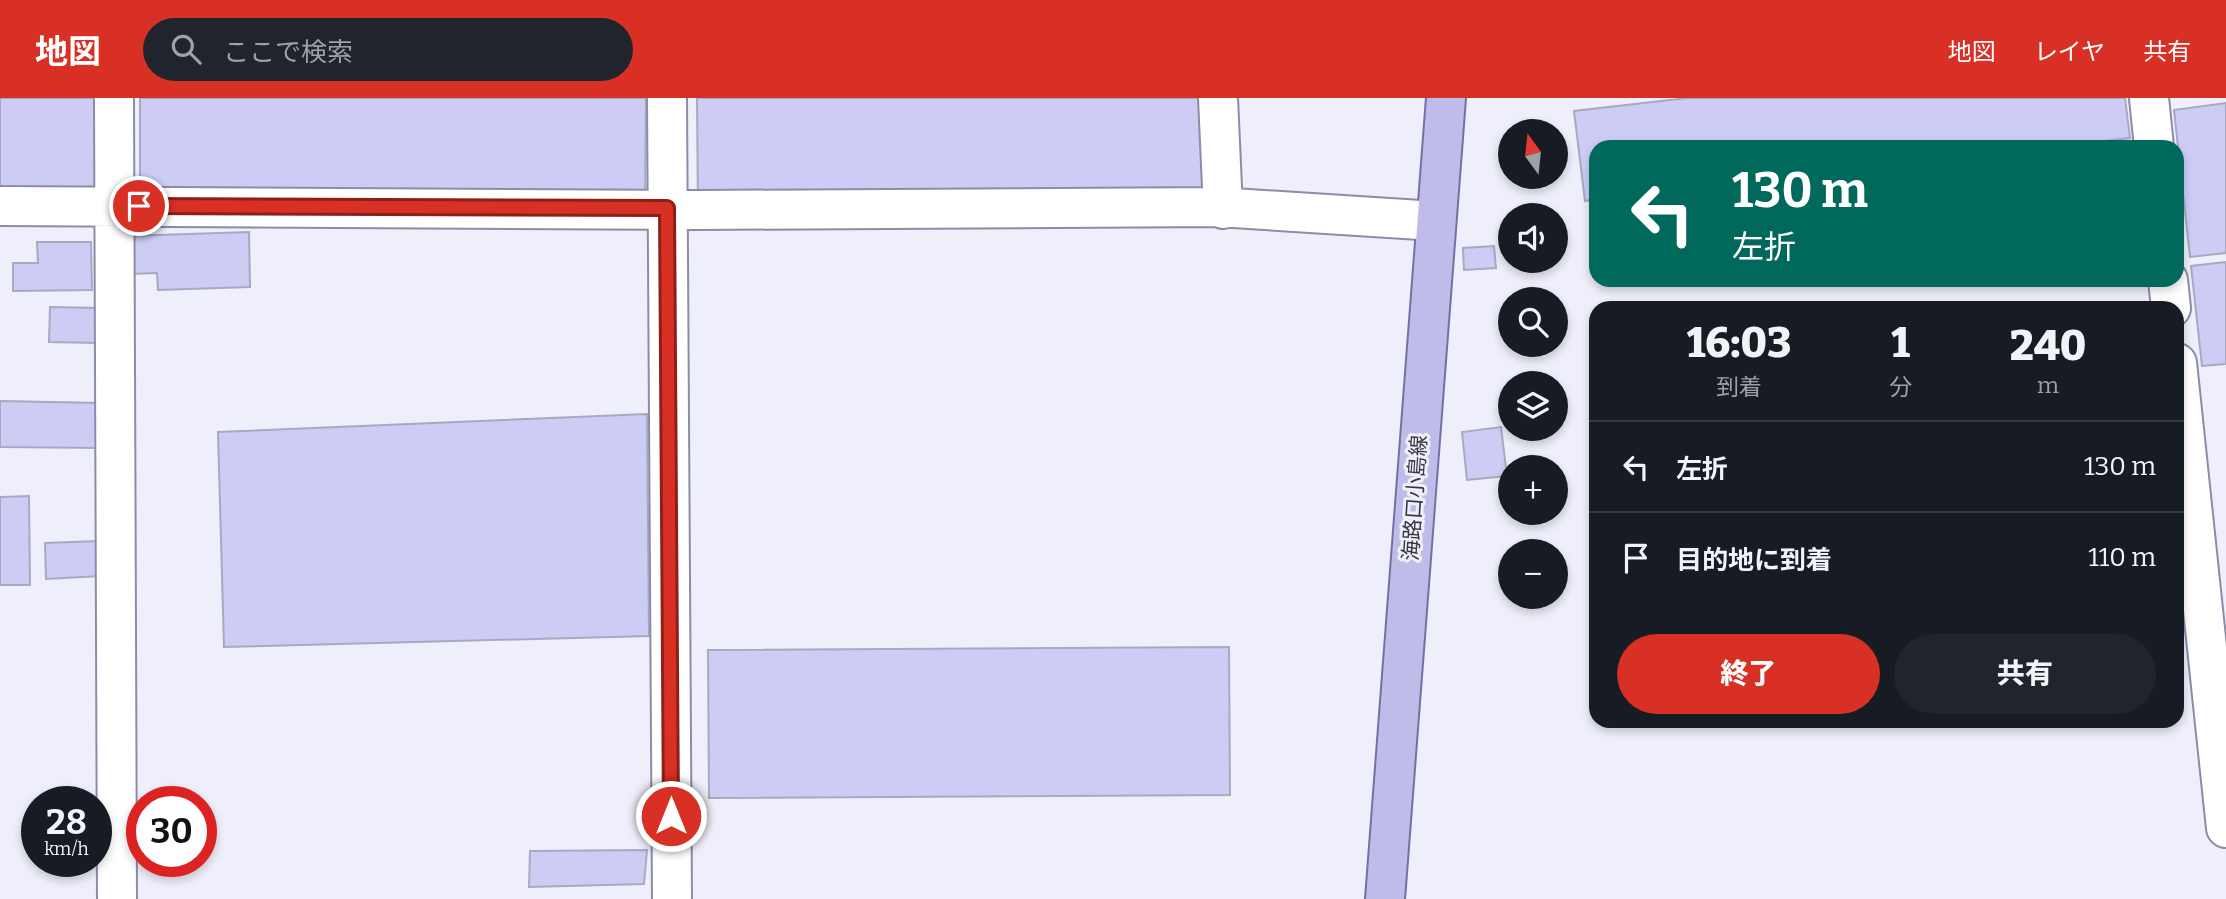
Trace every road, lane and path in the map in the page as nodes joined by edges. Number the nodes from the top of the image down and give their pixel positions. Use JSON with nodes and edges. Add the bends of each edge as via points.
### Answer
{"nodes":[{"id":1,"x":114,"y":98,"type":"edge"},
{"id":2,"x":667,"y":98,"type":"edge"},
{"id":3,"x":1218,"y":98,"type":"edge"},
{"id":4,"x":1446,"y":98,"type":"edge"},
{"id":5,"x":2149,"y":98,"type":"edge"},
{"id":6,"x":2153,"y":140,"type":"edge"},
{"id":7,"x":0,"y":206,"type":"edge"},
{"id":8,"x":114,"y":206,"type":"junction"},
{"id":9,"x":667,"y":208,"type":"junction"},
{"id":10,"x":1223,"y":209,"type":"junction"},
{"id":11,"x":1436,"y":220,"type":"junction"},
{"id":12,"x":2184,"y":429,"type":"edge"},
{"id":13,"x":2226,"y":828,"type":"edge"},
{"id":14,"x":117,"y":899,"type":"edge"},
{"id":15,"x":672,"y":899,"type":"edge"},
{"id":16,"x":1385,"y":899,"type":"edge"}],
"edges":[{"from":1,"to":8,"type":"street"},
{"from":2,"to":9,"type":"street"},
{"from":3,"to":10,"type":"street"},
{"from":4,"to":11,"type":"main road","name":"海路口小島線"},
{"from":5,"to":6,"type":"street"},
{"from":7,"to":8,"type":"street"},
{"from":8,"to":9,"type":"street"},
{"from":8,"to":14,"type":"street"},
{"from":9,"to":10,"type":"street"},
{"from":9,"to":15,"type":"street"},
{"from":10,"to":11,"type":"street"},
{"from":11,"to":16,"type":"main road","name":"海路口小島線"},
{"from":12,"to":13,"type":"street"}]}
